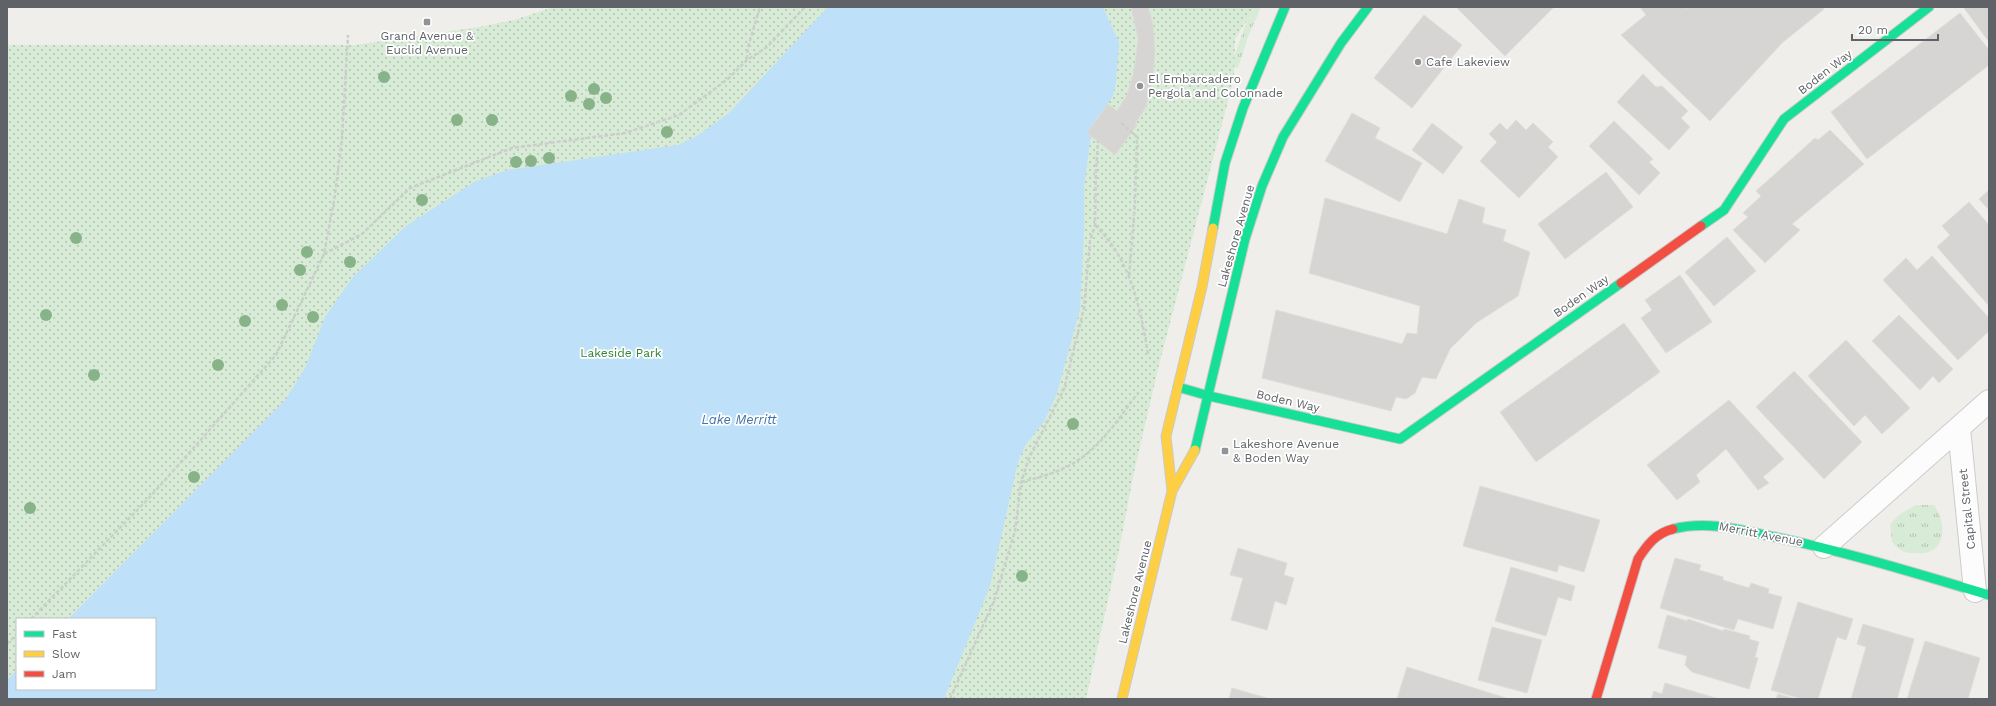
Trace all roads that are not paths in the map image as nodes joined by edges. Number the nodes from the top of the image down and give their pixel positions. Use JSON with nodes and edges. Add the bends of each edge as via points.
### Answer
{"nodes":[{"id":1,"x":1285,"y":7,"type":"edge"},
{"id":2,"x":1368,"y":7,"type":"edge"},
{"id":3,"x":1929,"y":7,"type":"edge"},
{"id":4,"x":1178,"y":387,"type":"junction"},
{"id":5,"x":1209,"y":396,"type":"junction"},
{"id":6,"x":1989,"y":401,"type":"edge"},
{"id":7,"x":1959,"y":428,"type":"junction"},
{"id":8,"x":1172,"y":491,"type":"junction"},
{"id":9,"x":1824,"y":547,"type":"junction"},
{"id":10,"x":1982,"y":593,"type":"edge"},
{"id":11,"x":1122,"y":699,"type":"edge"},
{"id":12,"x":1596,"y":699,"type":"edge"}],
"edges":[{"from":1,"to":4,"type":"street","name":"Lakeshore Avenue","via":[[1243,108],[1225,163],[1202,287]]},
{"from":2,"to":5,"type":"street","name":"Lakeshore Avenue","via":[[1341,43],[1283,137],[1262,186],[1245,239]]},
{"from":3,"to":5,"type":"street","name":"Boden Way","via":[[1784,119],[1724,210],[1400,439]]},
{"from":4,"to":5,"type":"street","name":"Boden Way"},
{"from":4,"to":8,"type":"street","name":"Lakeshore Avenue","via":[[1166,436]]},
{"from":5,"to":8,"type":"street","name":"Lakeshore Avenue","via":[[1198,447]]},
{"from":6,"to":7,"type":"street"},
{"from":7,"to":9,"type":"street"},
{"from":7,"to":10,"type":"street","name":"Capital Street"},
{"from":8,"to":11,"type":"street","name":"Lakeshore Avenue"},
{"from":9,"to":10,"type":"street","name":"Capital Street"},
{"from":9,"to":12,"type":"street","name":"Merritt Avenue","via":[[1720,525],[1687,525],[1664,531],[1649,542],[1638,559]]}]}
